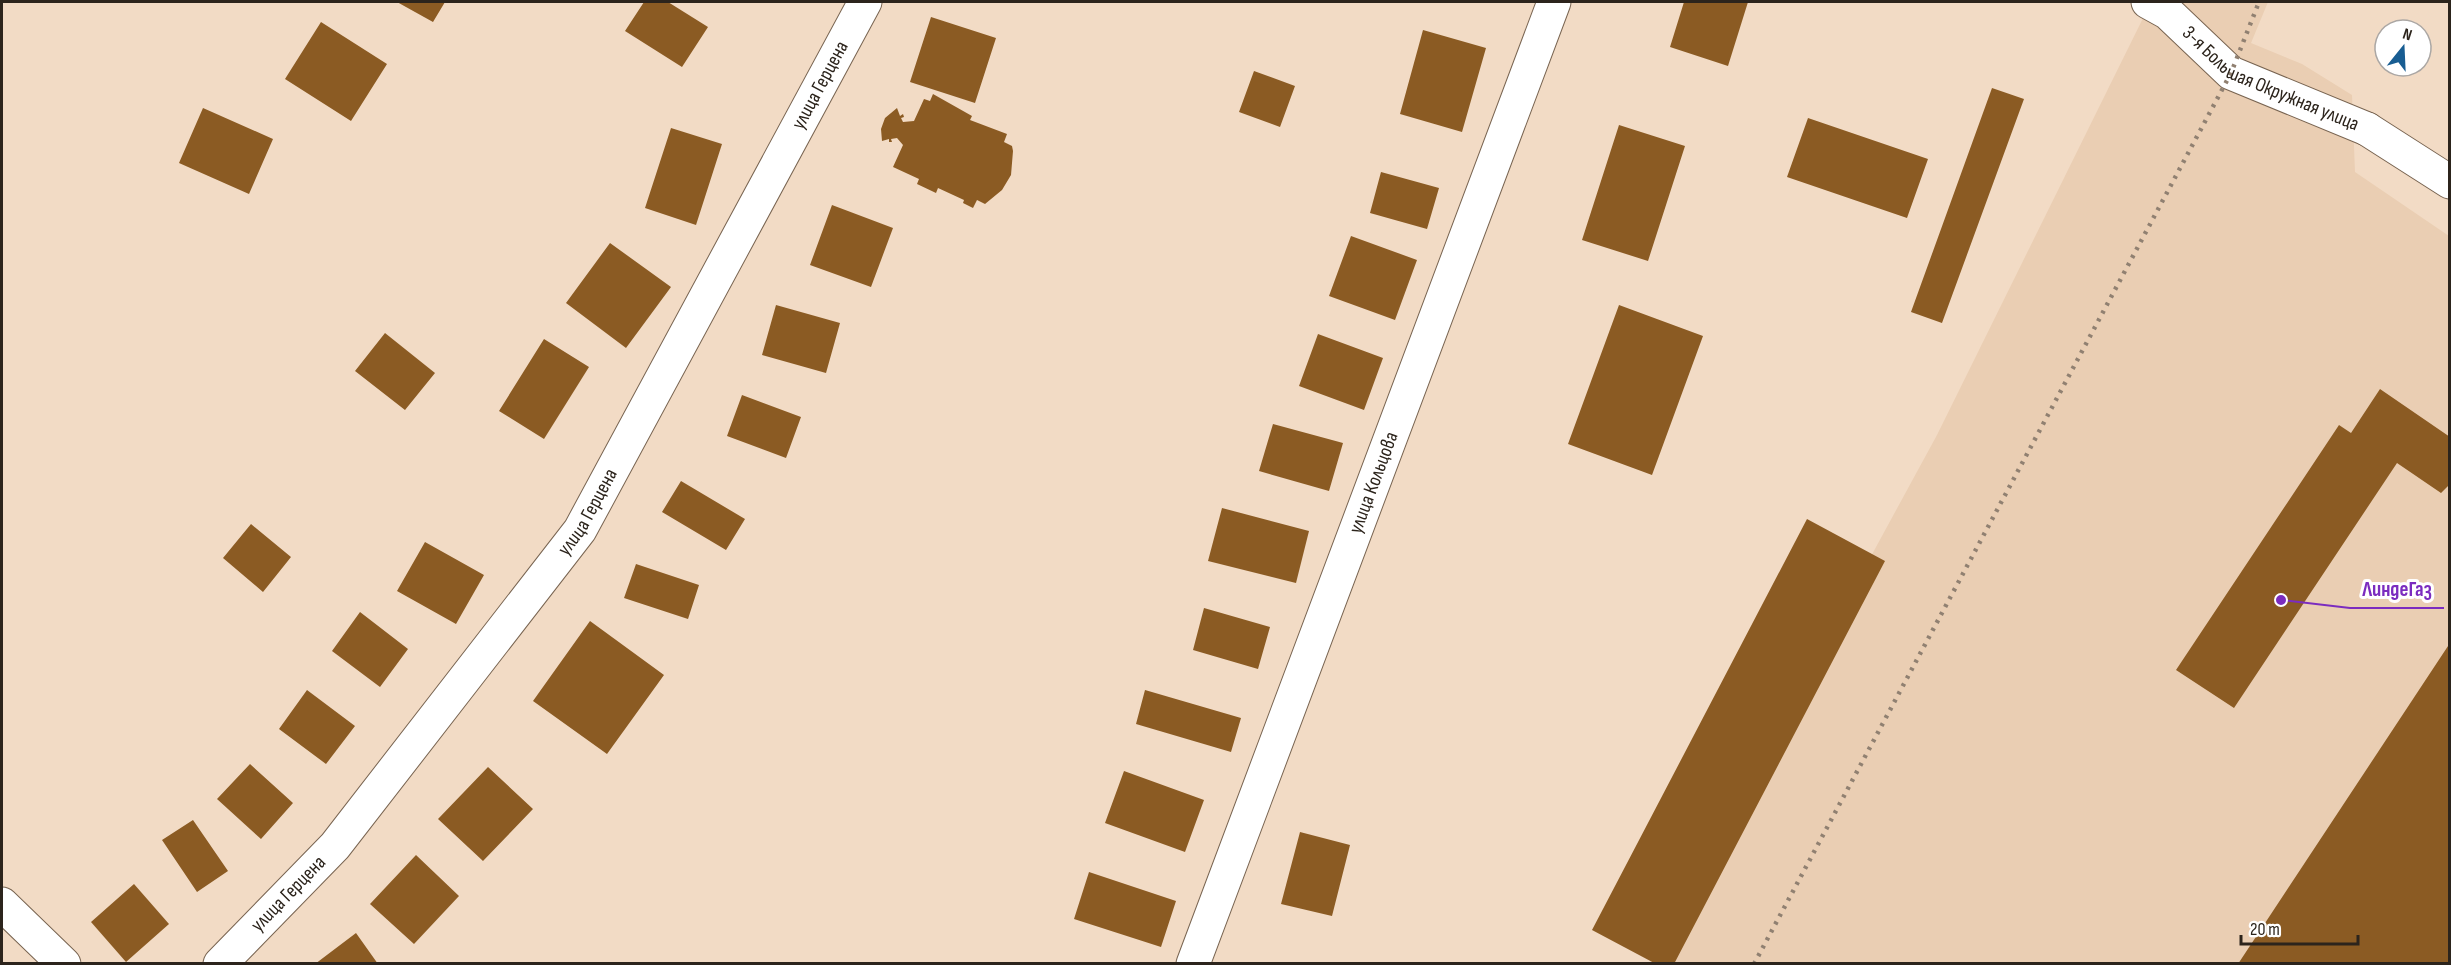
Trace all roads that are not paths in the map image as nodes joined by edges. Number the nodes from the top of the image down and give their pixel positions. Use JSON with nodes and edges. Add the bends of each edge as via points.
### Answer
{"nodes":[{"id":1,"x":865,"y":2,"type":"edge"},
{"id":2,"x":1554,"y":2,"type":"edge"},
{"id":3,"x":2158,"y":7,"type":"edge"},
{"id":4,"x":2450,"y":182,"type":"edge"},
{"id":5,"x":2,"y":904,"type":"edge"},
{"id":6,"x":63,"y":963,"type":"edge"},
{"id":7,"x":220,"y":963,"type":"edge"},
{"id":8,"x":1193,"y":963,"type":"edge"}],
"edges":[{"from":1,"to":7,"type":"street","name":"улица Герцена","via":[[580,530],[334,846]]},
{"from":2,"to":8,"type":"street","name":"улица Кольцова"},
{"from":3,"to":4,"type":"street","name":"3-я Большая Окружная улица","via":[[2231,73],[2367,129]]},
{"from":5,"to":6,"type":"street"}]}
